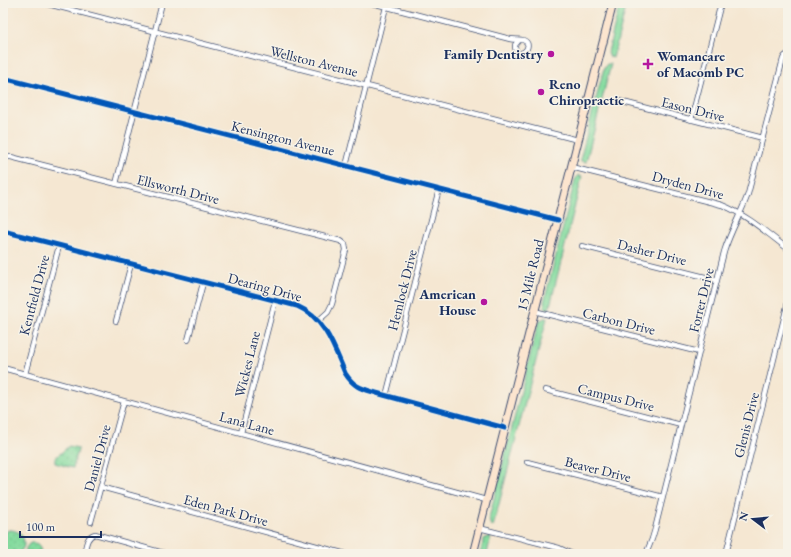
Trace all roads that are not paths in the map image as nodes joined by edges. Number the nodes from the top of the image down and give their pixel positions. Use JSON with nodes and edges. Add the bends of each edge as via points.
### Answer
{"nodes":[{"id":1,"x":44,"y":3,"type":"edge"},
{"id":2,"x":162,"y":3,"type":"edge"},
{"id":3,"x":372,"y":3,"type":"edge"},
{"id":4,"x":613,"y":3,"type":"edge"},
{"id":5,"x":721,"y":3,"type":"edge"},
{"id":6,"x":387,"y":5,"type":"edge"},
{"id":7,"x":154,"y":31,"type":"junction"},
{"id":8,"x":510,"y":39,"type":"junction"},
{"id":9,"x":519,"y":40,"type":"junction"},
{"id":10,"x":515,"y":47,"type":"junction"},
{"id":11,"x":787,"y":54,"type":"edge"},
{"id":12,"x":3,"y":78,"type":"edge"},
{"id":13,"x":366,"y":85,"type":"junction"},
{"id":14,"x":618,"y":101,"type":"dead end"},
{"id":15,"x":134,"y":112,"type":"junction"},
{"id":16,"x":691,"y":120,"type":"junction"},
{"id":17,"x":763,"y":138,"type":"junction"},
{"id":18,"x":578,"y":140,"type":"junction"},
{"id":19,"x":4,"y":159,"type":"edge"},
{"id":20,"x":346,"y":166,"type":"junction"},
{"id":21,"x":572,"y":167,"type":"junction"},
{"id":22,"x":116,"y":184,"type":"junction"},
{"id":23,"x":439,"y":189,"type":"junction"},
{"id":24,"x":741,"y":213,"type":"junction"},
{"id":25,"x":558,"y":220,"type":"junction"},
{"id":26,"x":3,"y":231,"type":"edge"},
{"id":27,"x":59,"y":246,"type":"junction"},
{"id":28,"x":582,"y":246,"type":"dead end"},
{"id":29,"x":788,"y":249,"type":"edge"},
{"id":30,"x":131,"y":264,"type":"junction"},
{"id":31,"x":717,"y":280,"type":"junction"},
{"id":32,"x":202,"y":283,"type":"junction"},
{"id":33,"x":275,"y":301,"type":"junction"},
{"id":34,"x":788,"y":302,"type":"edge"},
{"id":35,"x":534,"y":311,"type":"junction"},
{"id":36,"x":116,"y":321,"type":"dead end"},
{"id":37,"x":318,"y":321,"type":"junction"},
{"id":38,"x":188,"y":340,"type":"dead end"},
{"id":39,"x":699,"y":352,"type":"junction"},
{"id":40,"x":3,"y":368,"type":"edge"},
{"id":41,"x":25,"y":374,"type":"junction"},
{"id":42,"x":545,"y":390,"type":"dead end"},
{"id":43,"x":386,"y":396,"type":"junction"},
{"id":44,"x":124,"y":401,"type":"junction"},
{"id":45,"x":681,"y":425,"type":"junction"},
{"id":46,"x":505,"y":428,"type":"junction"},
{"id":47,"x":241,"y":433,"type":"junction"},
{"id":48,"x":527,"y":462,"type":"dead end"},
{"id":49,"x":100,"y":487,"type":"junction"},
{"id":50,"x":663,"y":497,"type":"junction"},
{"id":51,"x":486,"y":500,"type":"junction"},
{"id":52,"x":91,"y":522,"type":"dead end"},
{"id":53,"x":479,"y":528,"type":"junction"},
{"id":54,"x":84,"y":554,"type":"edge"},
{"id":55,"x":167,"y":554,"type":"edge"},
{"id":56,"x":346,"y":554,"type":"edge"},
{"id":57,"x":473,"y":554,"type":"edge"},
{"id":58,"x":572,"y":554,"type":"edge"},
{"id":59,"x":646,"y":554,"type":"edge"},
{"id":60,"x":726,"y":554,"type":"edge"}],
"edges":[{"from":1,"to":7,"type":"street","name":"Wellston Avenue"},
{"from":2,"to":7,"type":"street"},
{"from":3,"to":6,"type":"street"},
{"from":4,"to":18,"type":"main road","name":"15 Mile Road"},
{"from":5,"to":16,"type":"street"},
{"from":6,"to":8,"type":"street"},
{"from":6,"to":13,"type":"street"},
{"from":7,"to":13,"type":"street","name":"Wellston Avenue"},
{"from":7,"to":15,"type":"street"},
{"from":8,"to":9,"type":"street"},
{"from":8,"to":10,"type":"street"},
{"from":9,"to":10,"type":"street"},
{"from":9,"to":10,"type":"street","via":[[527,43],[526,51],[520,53]]},
{"from":11,"to":17,"type":"street","name":"Forrer Drive"},
{"from":12,"to":15,"type":"street","name":"Kensington Avenue"},
{"from":13,"to":18,"type":"street","name":"Wellston Avenue"},
{"from":13,"to":20,"type":"street"},
{"from":14,"to":16,"type":"street","name":"Eason Drive"},
{"from":15,"to":20,"type":"street","name":"Kensington Avenue"},
{"from":15,"to":22,"type":"street"},
{"from":16,"to":17,"type":"street","name":"Eason Drive"},
{"from":17,"to":24,"type":"street","name":"Forrer Drive"},
{"from":18,"to":21,"type":"main road","name":"15 Mile Road"},
{"from":19,"to":22,"type":"street","name":"Ellsworth Drive","via":[[11,157]]},
{"from":20,"to":23,"type":"street","name":"Kensington Avenue"},
{"from":21,"to":24,"type":"street","name":"Dryden Drive","via":[[716,203]]},
{"from":21,"to":25,"type":"main road","name":"15 Mile Road"},
{"from":22,"to":37,"type":"street","name":"Ellsworth Drive","via":[[341,241],[345,244],[346,250],[332,304]]},
{"from":23,"to":25,"type":"street","name":"Kensington Avenue"},
{"from":23,"to":43,"type":"street","name":"Hemlock Drive"},
{"from":24,"to":29,"type":"street","name":"Dryden Drive"},
{"from":24,"to":31,"type":"street","name":"Forrer Drive","via":[[728,239]]},
{"from":25,"to":35,"type":"main road","name":"15 Mile Road"},
{"from":26,"to":27,"type":"street","name":"Dearing Drive"},
{"from":27,"to":30,"type":"street","name":"Dearing Drive"},
{"from":27,"to":41,"type":"street","name":"Kentfield Drive"},
{"from":28,"to":31,"type":"street","name":"Dasher Drive"},
{"from":30,"to":32,"type":"street","name":"Dearing Drive"},
{"from":30,"to":36,"type":"street"},
{"from":31,"to":39,"type":"street","name":"Forrer Drive"},
{"from":32,"to":33,"type":"street","name":"Dearing Drive"},
{"from":32,"to":38,"type":"street"},
{"from":33,"to":37,"type":"street","name":"Dearing Drive","via":[[297,306],[309,312]]},
{"from":33,"to":47,"type":"street","name":"Wickes Lane"},
{"from":34,"to":60,"type":"street","name":"Glenis Drive"},
{"from":35,"to":39,"type":"street","name":"Carbon Drive"},
{"from":35,"to":46,"type":"main road","name":"15 Mile Road"},
{"from":37,"to":43,"type":"street","name":"Dearing Drive","via":[[353,383]]},
{"from":39,"to":45,"type":"street","name":"Forrer Drive"},
{"from":40,"to":41,"type":"street","name":"Lana Lane"},
{"from":41,"to":44,"type":"street","name":"Lana Lane"},
{"from":42,"to":45,"type":"street","name":"Campus Drive"},
{"from":43,"to":46,"type":"street","name":"Dearing Drive"},
{"from":44,"to":47,"type":"street","name":"Lana Lane"},
{"from":44,"to":49,"type":"street","name":"Daniel Drive"},
{"from":45,"to":50,"type":"street","name":"Forrer Drive"},
{"from":46,"to":51,"type":"main road","name":"15 Mile Road"},
{"from":47,"to":51,"type":"street","name":"Lana Lane"},
{"from":48,"to":50,"type":"street","name":"Beaver Drive"},
{"from":49,"to":52,"type":"street","name":"Daniel Drive"},
{"from":49,"to":56,"type":"street","name":"Eden Park Drive"},
{"from":50,"to":59,"type":"street","name":"Forrer Drive"},
{"from":51,"to":53,"type":"main road","name":"15 Mile Road"},
{"from":53,"to":57,"type":"main road","name":"15 Mile Road"},
{"from":53,"to":58,"type":"street","via":[[559,548]]},
{"from":54,"to":55,"type":"street","via":[[88,538],[95,534]]}]}
